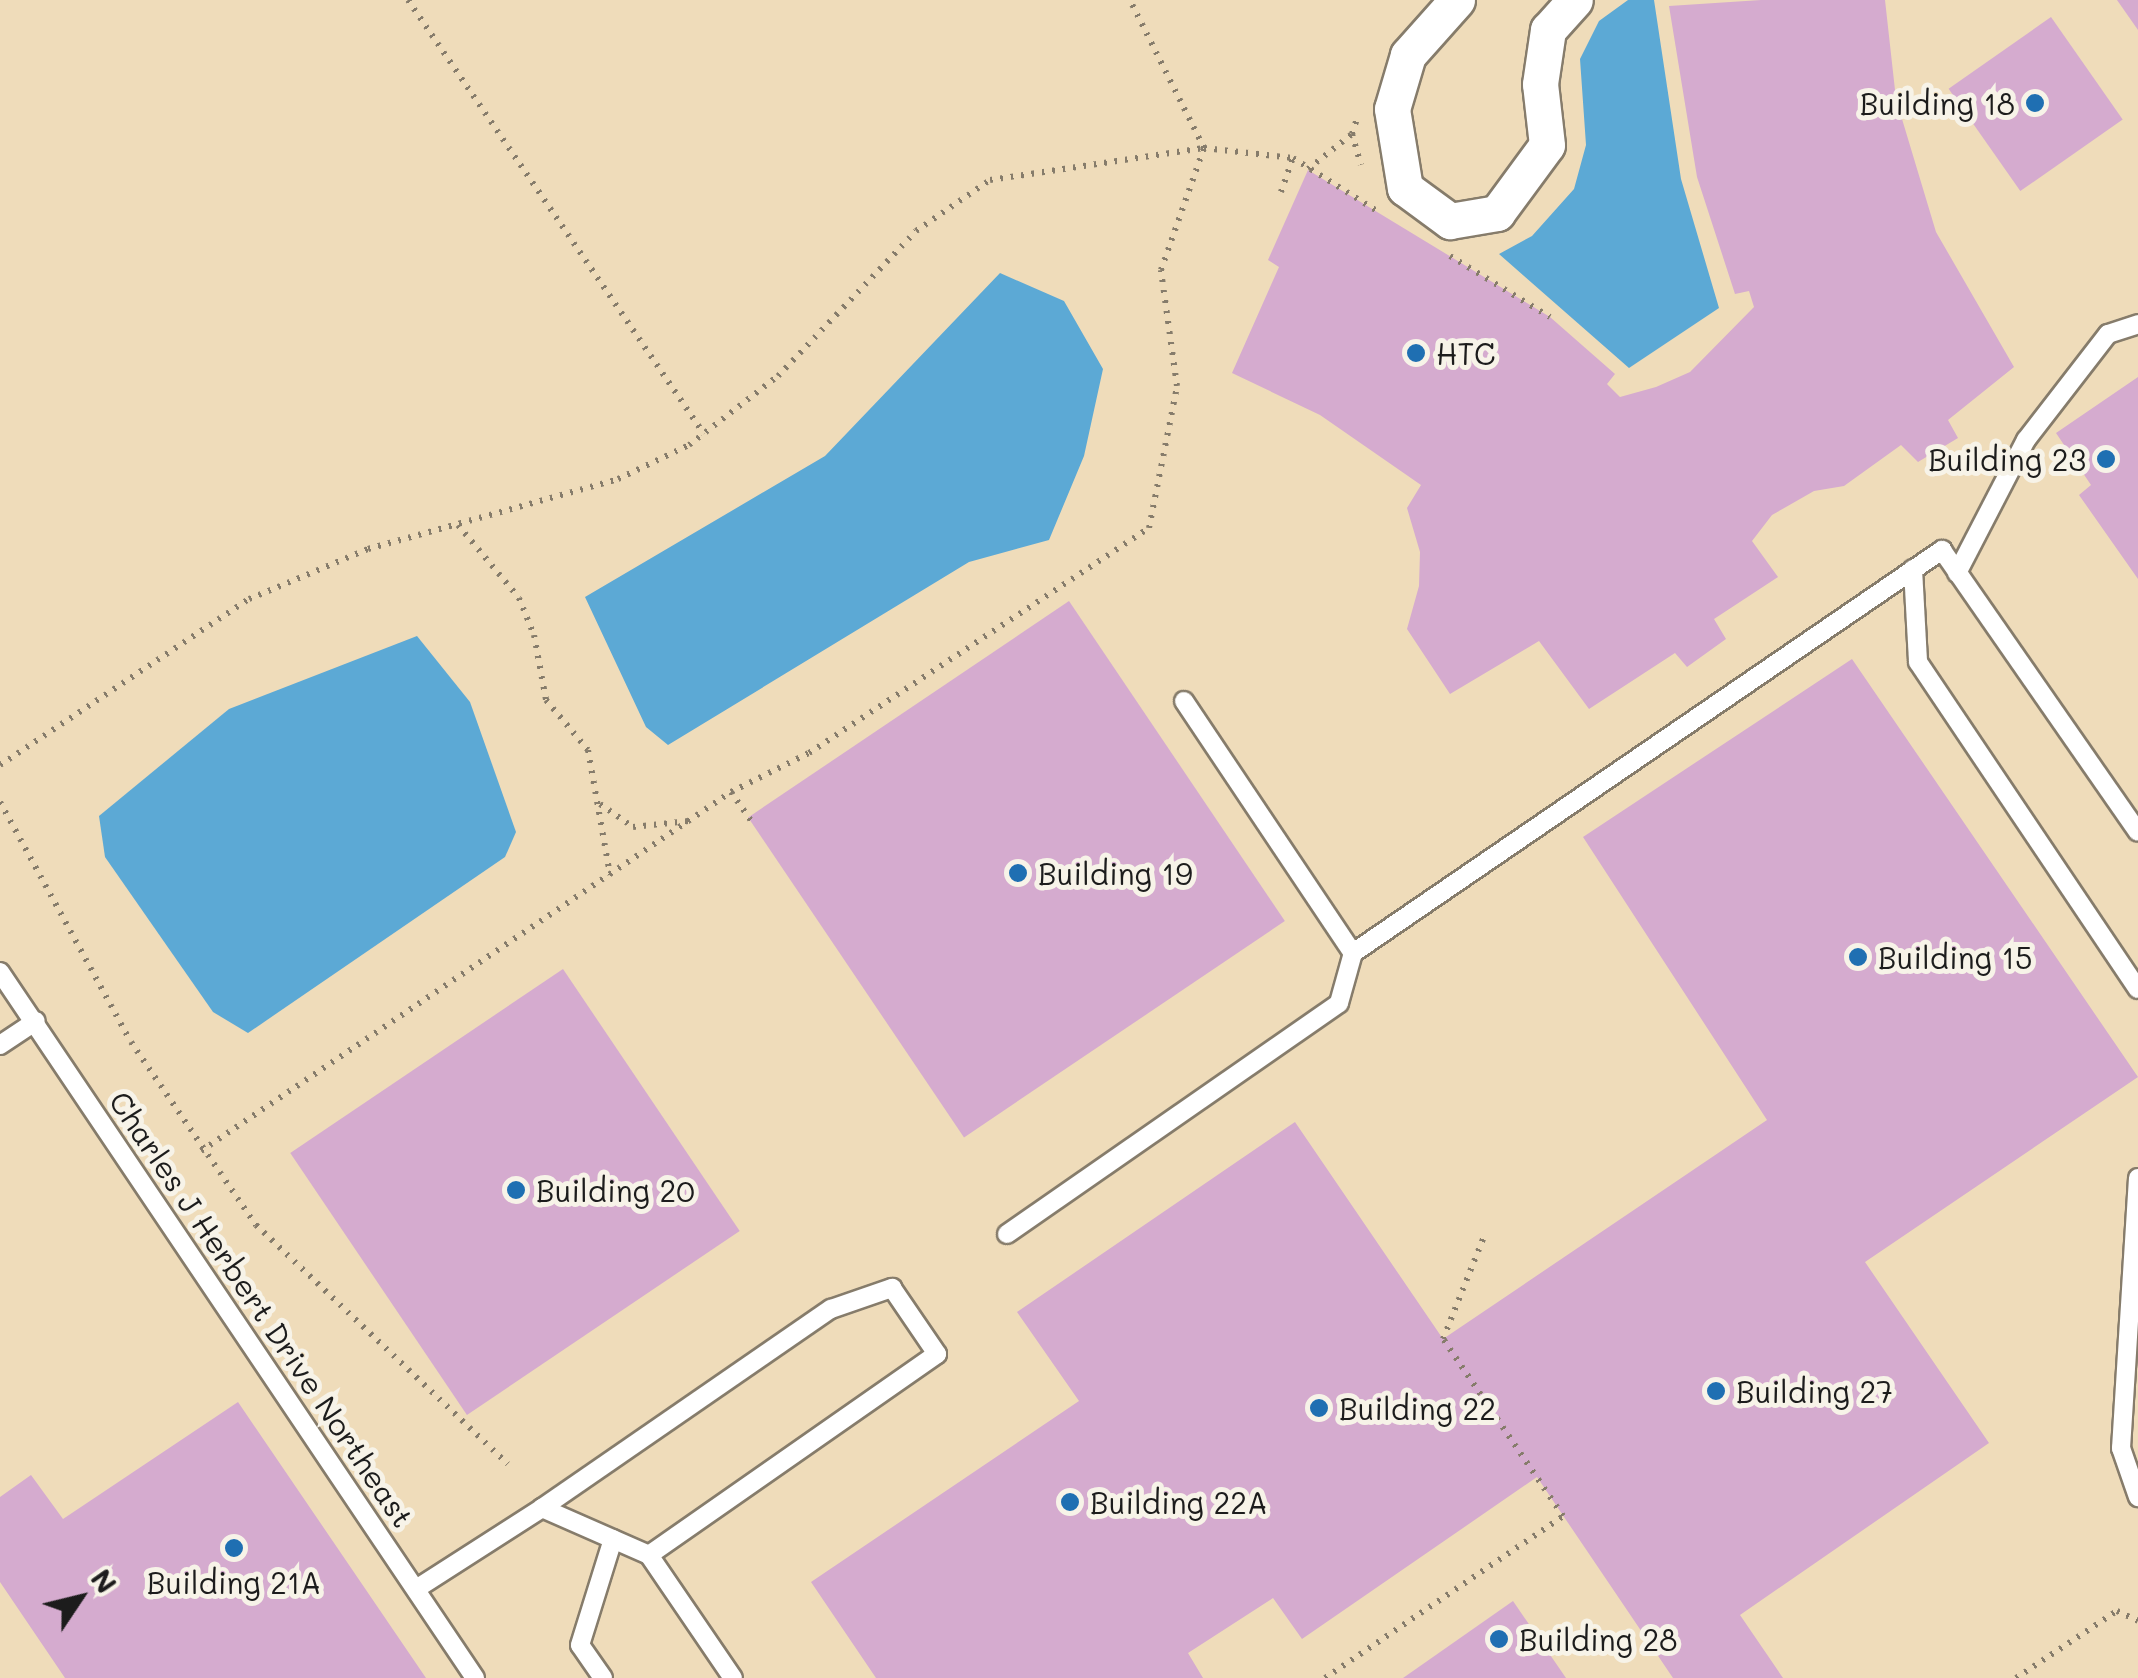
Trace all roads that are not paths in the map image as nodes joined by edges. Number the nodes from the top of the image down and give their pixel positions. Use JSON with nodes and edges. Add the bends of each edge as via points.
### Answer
{"nodes":[{"id":1,"x":1457,"y":0,"type":"edge"},
{"id":2,"x":1575,"y":0,"type":"edge"},
{"id":3,"x":2138,"y":324,"type":"edge"},
{"id":4,"x":1913,"y":569,"type":"junction"},
{"id":5,"x":1957,"y":573,"type":"junction"},
{"id":6,"x":1184,"y":701,"type":"dead end"},
{"id":7,"x":2138,"y":832,"type":"edge"},
{"id":8,"x":1352,"y":953,"type":"junction"},
{"id":9,"x":1,"y":971,"type":"edge"},
{"id":10,"x":2138,"y":989,"type":"edge"},
{"id":11,"x":36,"y":1020,"type":"junction"},
{"id":12,"x":0,"y":1045,"type":"edge"},
{"id":13,"x":2138,"y":1178,"type":"edge"},
{"id":14,"x":1008,"y":1234,"type":"dead end"},
{"id":15,"x":2138,"y":1497,"type":"edge"},
{"id":16,"x":542,"y":1508,"type":"junction"},
{"id":17,"x":613,"y":1539,"type":"junction"},
{"id":18,"x":649,"y":1556,"type":"junction"},
{"id":19,"x":416,"y":1589,"type":"junction"},
{"id":20,"x":475,"y":1678,"type":"edge"},
{"id":21,"x":602,"y":1678,"type":"edge"},
{"id":22,"x":734,"y":1678,"type":"edge"}],
"edges":[{"from":1,"to":2,"type":"street","via":[[1408,56],[1392,110],[1405,188],[1450,221],[1497,213],[1547,146],[1540,84],[1548,30]]},
{"from":3,"to":5,"type":"lane","via":[[2108,334],[2026,440]]},
{"from":4,"to":5,"type":"lane","via":[[1942,550]]},
{"from":4,"to":8,"type":"lane"},
{"from":4,"to":10,"type":"lane","via":[[1918,662]]},
{"from":5,"to":7,"type":"lane"},
{"from":6,"to":8,"type":"lane"},
{"from":8,"to":14,"type":"lane","via":[[1340,1003]]},
{"from":9,"to":11,"type":"lane","name":"Charles J Herbert Drive Northeast"},
{"from":11,"to":12,"type":"lane"},
{"from":11,"to":19,"type":"lane","name":"Charles J Herbert Drive Northeast"},
{"from":13,"to":15,"type":"lane","via":[[2121,1448]]},
{"from":16,"to":17,"type":"lane"},
{"from":16,"to":18,"type":"lane","via":[[831,1309],[892,1288],[937,1354]]},
{"from":16,"to":19,"type":"lane"},
{"from":17,"to":18,"type":"lane"},
{"from":17,"to":21,"type":"lane","via":[[580,1645]]},
{"from":18,"to":22,"type":"lane"},
{"from":19,"to":20,"type":"lane","name":"Charles J Herbert Drive Northeast"}]}
